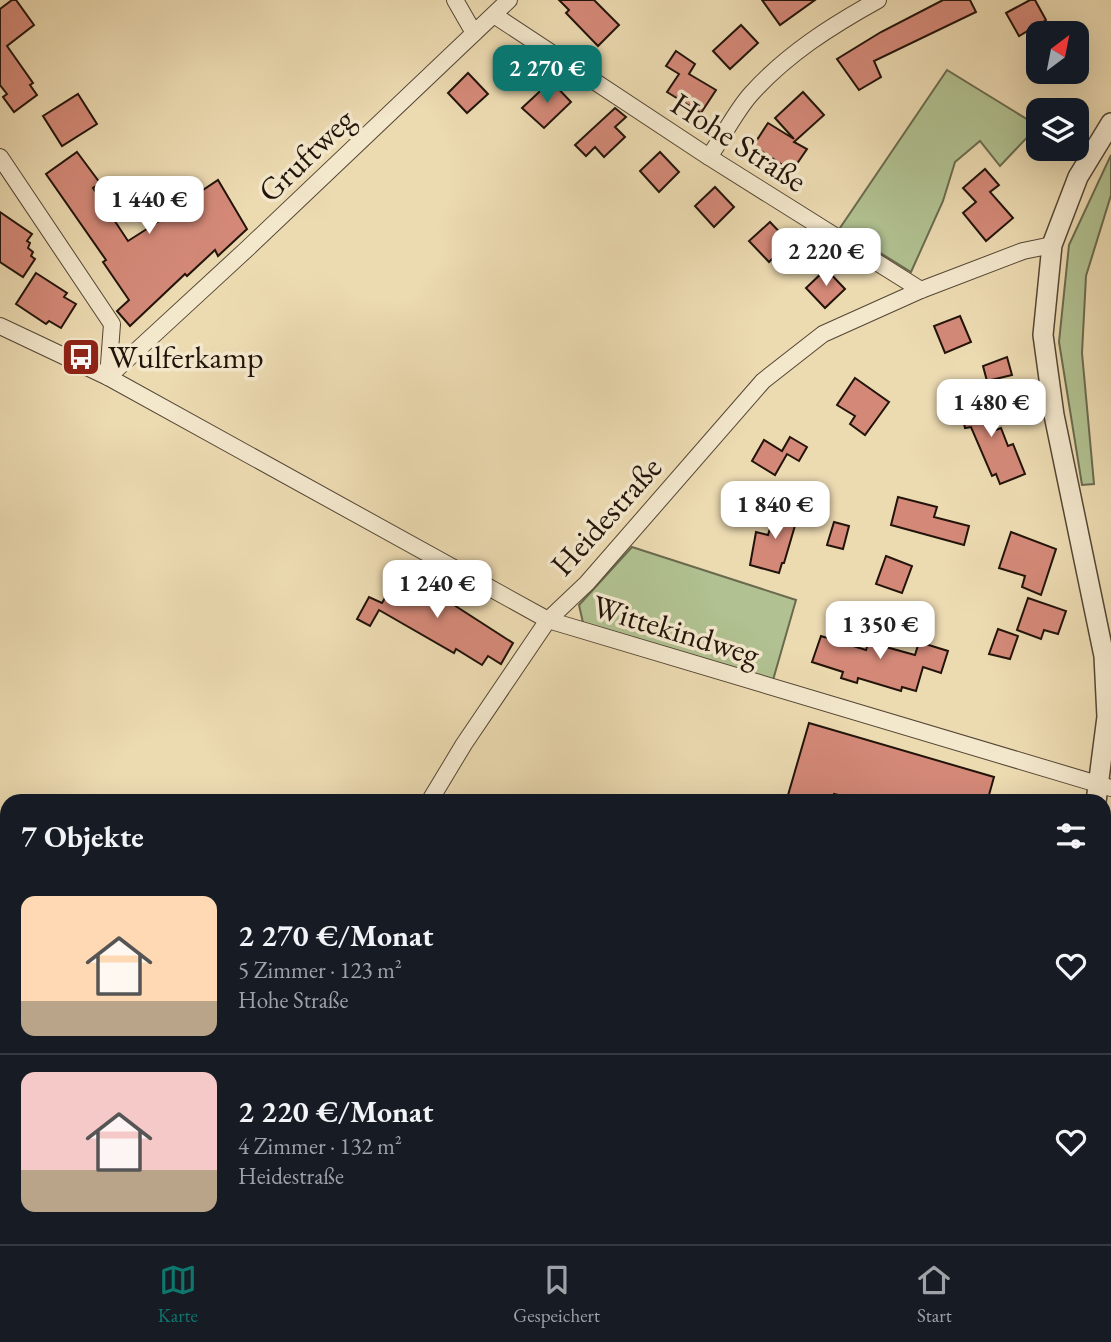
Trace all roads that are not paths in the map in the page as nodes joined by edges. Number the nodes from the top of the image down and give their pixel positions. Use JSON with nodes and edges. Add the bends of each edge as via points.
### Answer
{"nodes":[{"id":1,"x":455,"y":0,"type":"edge"},
{"id":2,"x":509,"y":0,"type":"edge"},
{"id":3,"x":878,"y":0,"type":"edge"},
{"id":4,"x":494,"y":15,"type":"junction"},
{"id":5,"x":474,"y":33,"type":"junction"},
{"id":6,"x":1111,"y":123,"type":"edge"},
{"id":7,"x":0,"y":157,"type":"edge"},
{"id":8,"x":709,"y":158,"type":"junction"},
{"id":9,"x":1052,"y":245,"type":"junction"},
{"id":10,"x":921,"y":290,"type":"junction"},
{"id":11,"x":0,"y":326,"type":"edge"},
{"id":12,"x":108,"y":377,"type":"junction"},
{"id":13,"x":548,"y":620,"type":"junction"},
{"id":14,"x":1102,"y":792,"type":"edge"},
{"id":15,"x":434,"y":794,"type":"edge"}],
"edges":[{"from":1,"to":5,"type":"street"},
{"from":2,"to":4,"type":"street","name":"Gruftweg"},
{"from":3,"to":8,"type":"street","via":[[788,57],[749,96]]},
{"from":4,"to":5,"type":"street","name":"Gruftweg"},
{"from":4,"to":8,"type":"street","name":"Hohe Straße"},
{"from":5,"to":12,"type":"street","name":"Gruftweg"},
{"from":6,"to":9,"type":"street","via":[[1078,177]]},
{"from":7,"to":12,"type":"street","via":[[112,324]]},
{"from":8,"to":10,"type":"street","name":"Hohe Straße"},
{"from":9,"to":10,"type":"street","name":"Heidestraße","via":[[1023,251]]},
{"from":9,"to":14,"type":"street","via":[[1043,335],[1054,415],[1104,656],[1107,717]]},
{"from":10,"to":13,"type":"street","name":"Heidestraße","via":[[823,334],[763,381],[587,583]]},
{"from":11,"to":12,"type":"street","name":"Heidestraße"},
{"from":12,"to":13,"type":"street","name":"Heidestraße"},
{"from":13,"to":14,"type":"street","name":"Wittekindweg"},
{"from":13,"to":15,"type":"street"}]}
